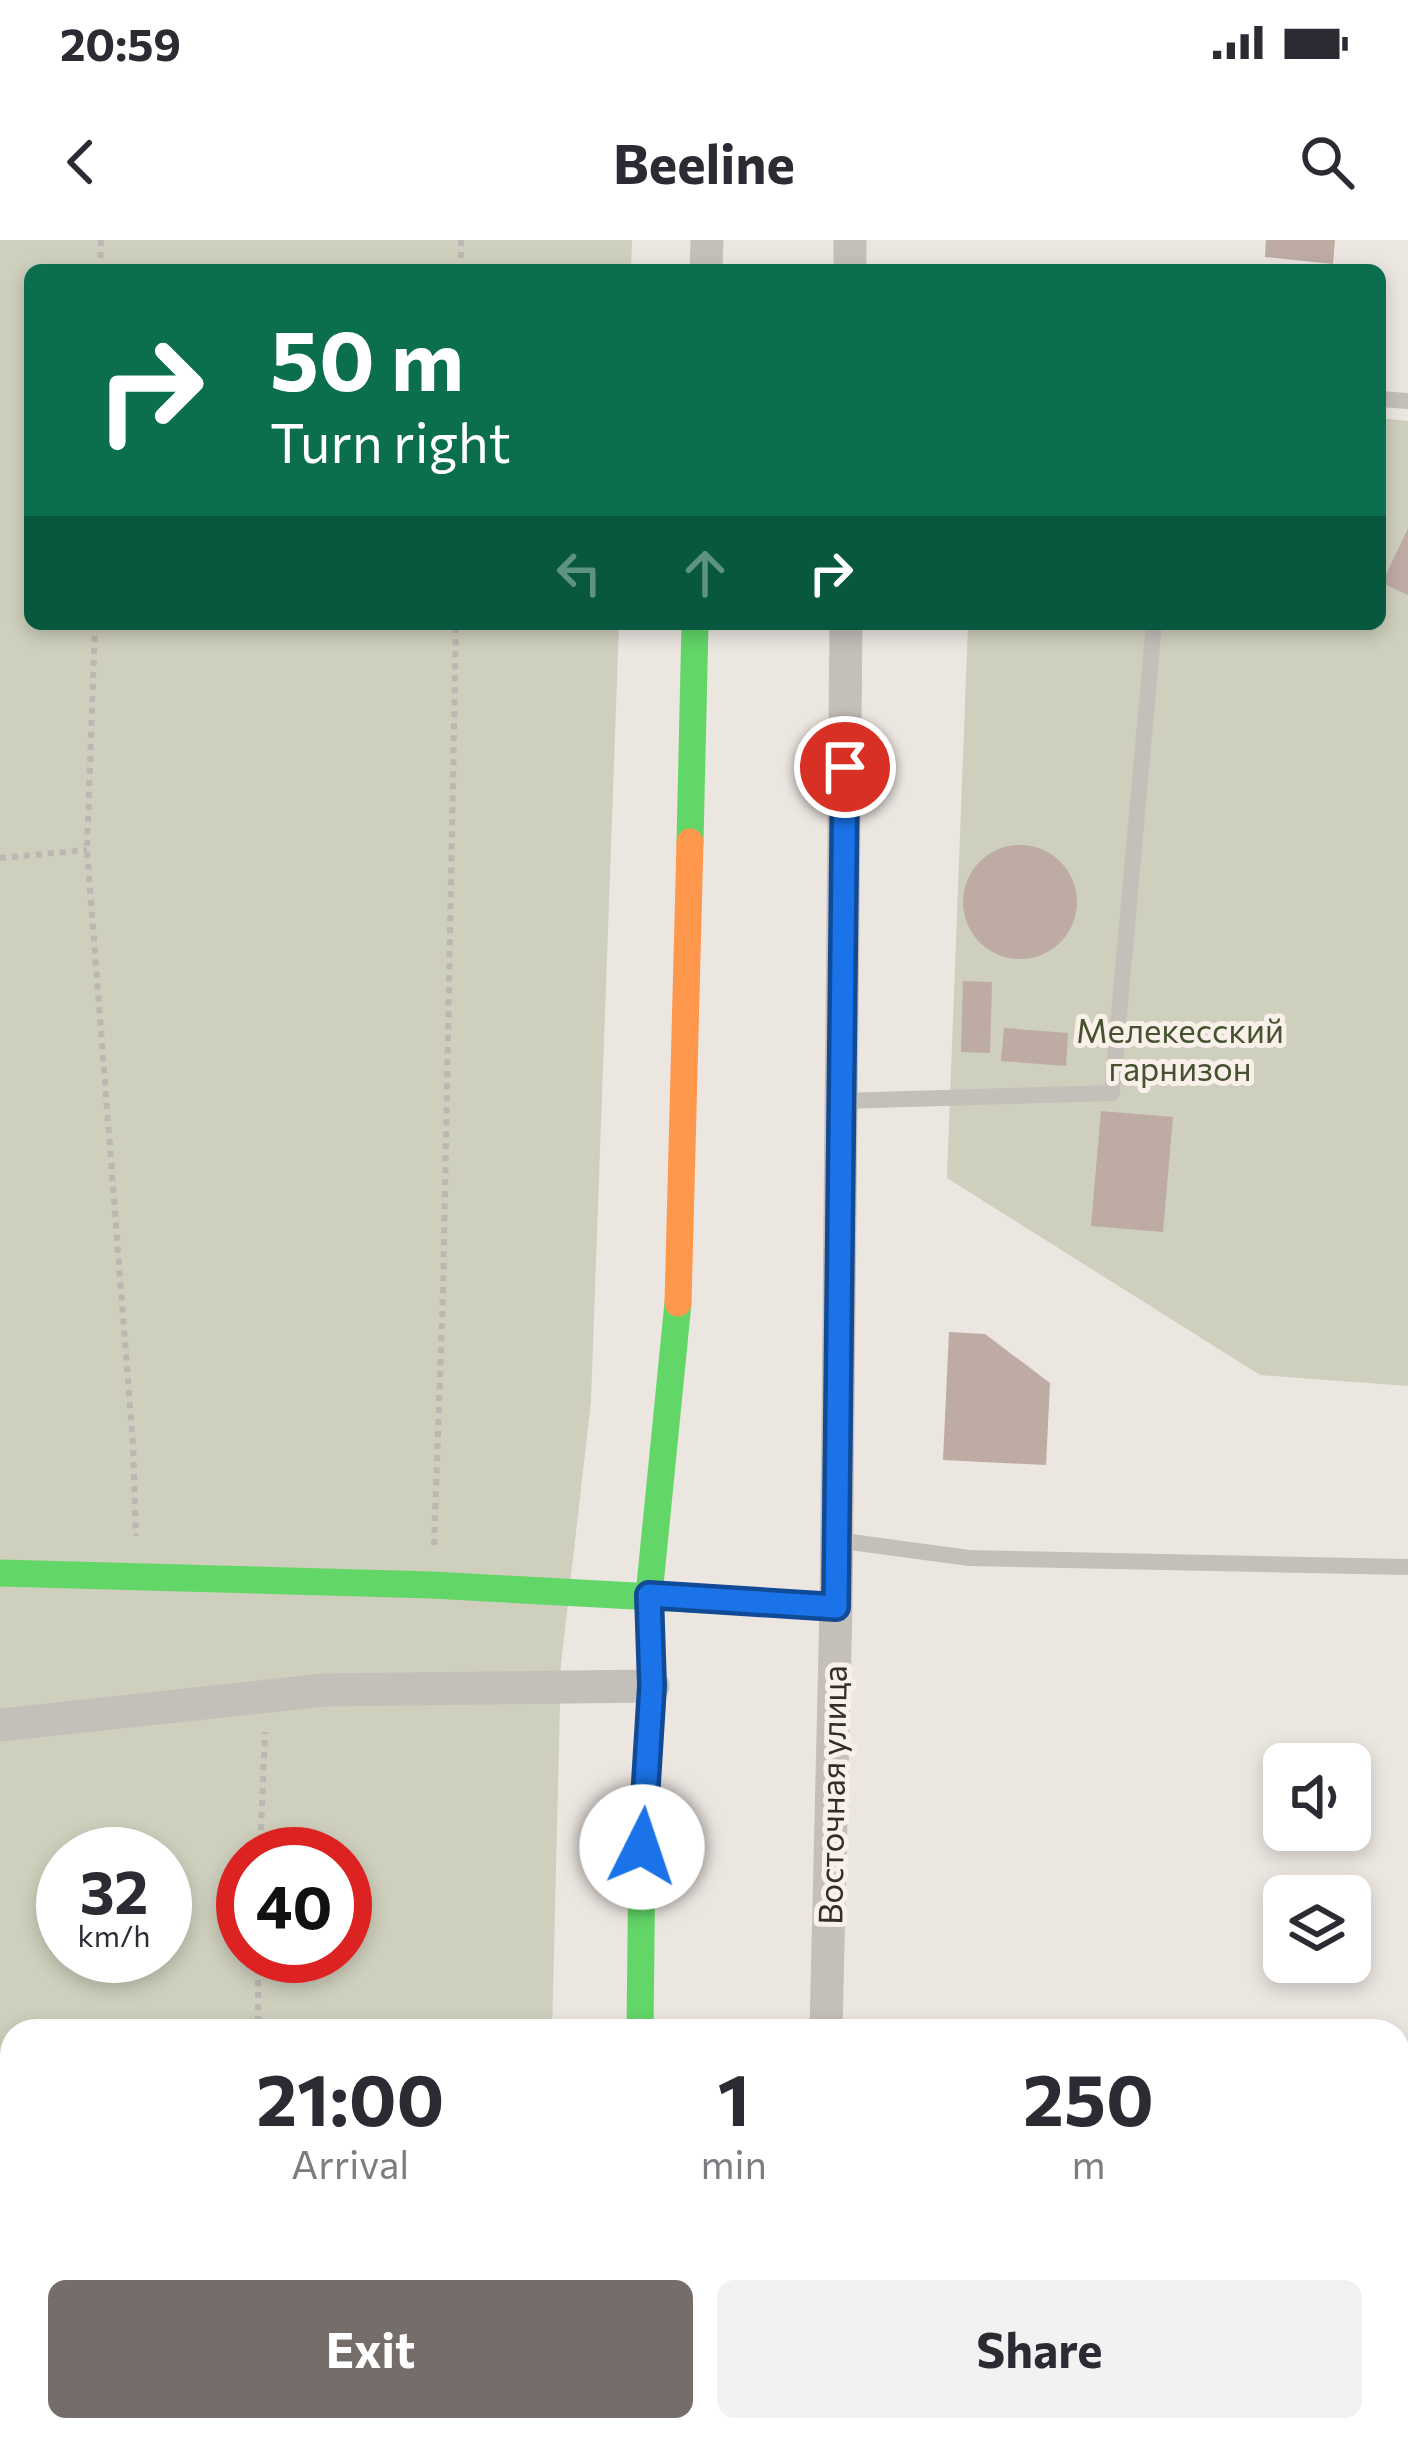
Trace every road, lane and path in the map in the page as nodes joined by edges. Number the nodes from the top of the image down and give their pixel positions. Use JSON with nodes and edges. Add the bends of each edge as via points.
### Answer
{"nodes":[{"id":1,"x":95,"y":630,"type":"edge"},
{"id":2,"x":456,"y":630,"type":"edge"},
{"id":3,"x":695,"y":630,"type":"edge"},
{"id":4,"x":846,"y":630,"type":"edge"},
{"id":5,"x":1153,"y":630,"type":"edge"},
{"id":6,"x":87,"y":850,"type":"junction"},
{"id":7,"x":0,"y":858,"type":"edge"},
{"id":8,"x":841,"y":1101,"type":"junction"},
{"id":9,"x":836,"y":1540,"type":"junction"},
{"id":10,"x":1408,"y":1567,"type":"edge"},
{"id":11,"x":0,"y":1573,"type":"edge"},
{"id":12,"x":138,"y":1575,"type":"junction"},
{"id":13,"x":432,"y":1585,"type":"junction"},
{"id":14,"x":649,"y":1595,"type":"junction"},
{"id":15,"x":836,"y":1607,"type":"junction"},
{"id":16,"x":652,"y":1686,"type":"junction"},
{"id":17,"x":266,"y":1696,"type":"junction"},
{"id":18,"x":0,"y":1724,"type":"edge"},
{"id":19,"x":261,"y":1827,"type":"edge"},
{"id":20,"x":258,"y":1983,"type":"edge"},
{"id":21,"x":258,"y":2019,"type":"edge"},
{"id":22,"x":640,"y":2019,"type":"edge"},
{"id":23,"x":826,"y":2019,"type":"edge"}],
"edges":[{"from":1,"to":6,"type":"path"},
{"from":2,"to":13,"type":"path"},
{"from":3,"to":14,"type":"street","via":[[678,1316]]},
{"from":4,"to":8,"type":"street","name":"Восточная улица"},
{"from":5,"to":8,"type":"lane","via":[[1112,1093]]},
{"from":6,"to":7,"type":"path"},
{"from":6,"to":12,"type":"path"},
{"from":8,"to":9,"type":"street","name":"Восточная улица"},
{"from":9,"to":10,"type":"lane","via":[[969,1558]]},
{"from":9,"to":15,"type":"street","name":"Восточная улица"},
{"from":11,"to":12,"type":"street"},
{"from":12,"to":13,"type":"street"},
{"from":13,"to":14,"type":"street"},
{"from":14,"to":15,"type":"street"},
{"from":14,"to":16,"type":"street"},
{"from":15,"to":23,"type":"street","name":"Восточная улица"},
{"from":16,"to":17,"type":"street"},
{"from":16,"to":22,"type":"street"},
{"from":17,"to":18,"type":"street"},
{"from":17,"to":19,"type":"path"},
{"from":20,"to":21,"type":"path"}]}
